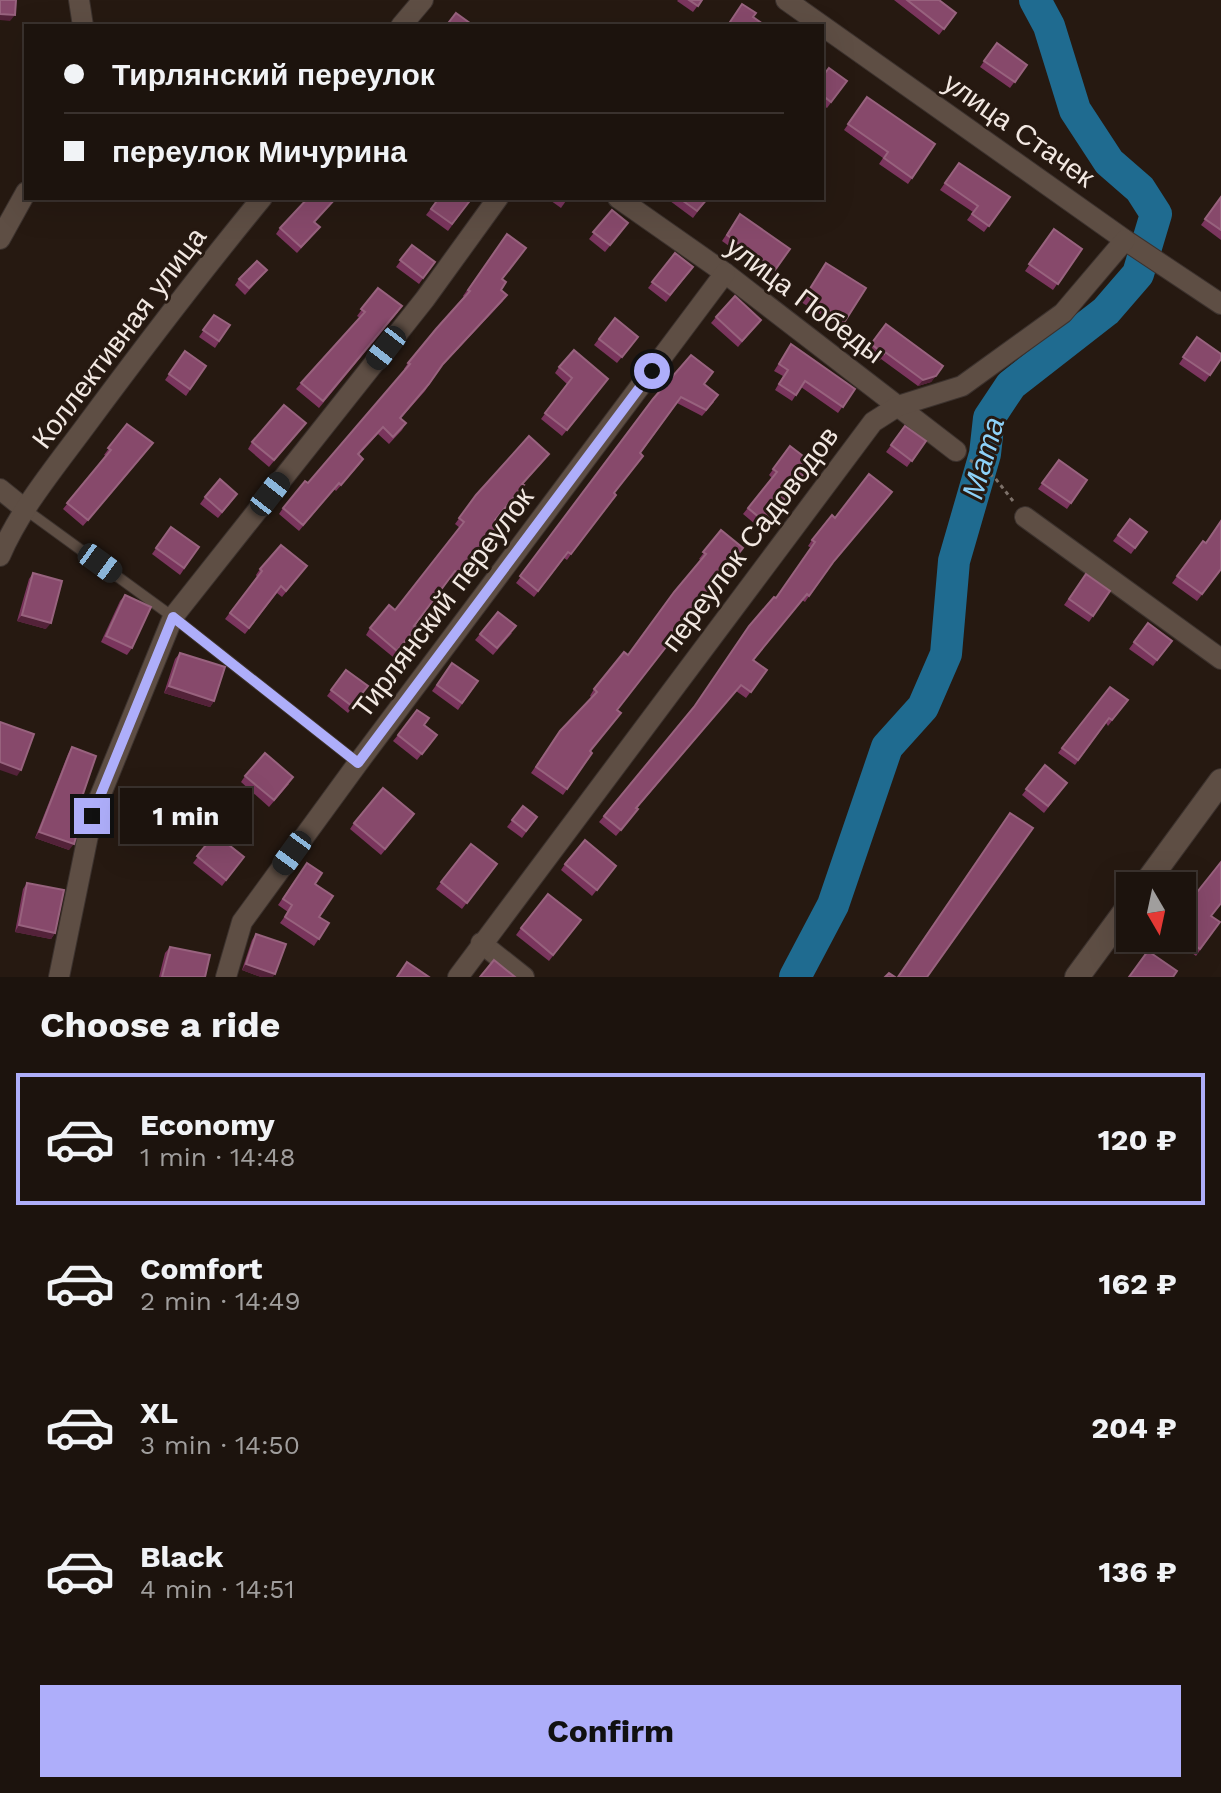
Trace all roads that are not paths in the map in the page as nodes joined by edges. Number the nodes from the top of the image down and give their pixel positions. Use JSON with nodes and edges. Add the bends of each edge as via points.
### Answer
{"nodes":[{"id":1,"x":79,"y":0,"type":"edge"},
{"id":2,"x":423,"y":0,"type":"edge"},
{"id":3,"x":786,"y":0,"type":"edge"},
{"id":4,"x":83,"y":24,"type":"edge"},
{"id":5,"x":403,"y":24,"type":"edge"},
{"id":6,"x":820,"y":24,"type":"edge"},
{"id":7,"x":824,"y":27,"type":"edge"},
{"id":8,"x":24,"y":196,"type":"edge"},
{"id":9,"x":260,"y":200,"type":"edge"},
{"id":10,"x":497,"y":200,"type":"edge"},
{"id":11,"x":621,"y":200,"type":"edge"},
{"id":12,"x":0,"y":239,"type":"edge"},
{"id":13,"x":1125,"y":240,"type":"junction"},
{"id":14,"x":725,"y":273,"type":"junction"},
{"id":15,"x":1221,"y":304,"type":"edge"},
{"id":16,"x":898,"y":406,"type":"junction"},
{"id":17,"x":956,"y":451,"type":"road end"},
{"id":18,"x":0,"y":489,"type":"edge"},
{"id":19,"x":26,"y":510,"type":"junction"},
{"id":20,"x":1025,"y":517,"type":"road end"},
{"id":21,"x":0,"y":556,"type":"edge"},
{"id":22,"x":173,"y":617,"type":"junction"},
{"id":23,"x":1221,"y":659,"type":"edge"},
{"id":24,"x":358,"y":763,"type":"junction"},
{"id":25,"x":1221,"y":781,"type":"edge"},
{"id":26,"x":1154,"y":872,"type":"edge"},
{"id":27,"x":1116,"y":924,"type":"edge"},
{"id":28,"x":481,"y":943,"type":"junction"},
{"id":29,"x":59,"y":977,"type":"edge"},
{"id":30,"x":226,"y":977,"type":"edge"},
{"id":31,"x":458,"y":977,"type":"edge"},
{"id":32,"x":524,"y":977,"type":"edge"},
{"id":33,"x":1077,"y":977,"type":"edge"}],
"edges":[{"from":1,"to":4,"type":"street"},
{"from":2,"to":5,"type":"street"},
{"from":3,"to":6,"type":"street","name":"улица Стачек"},
{"from":7,"to":13,"type":"street","name":"улица Стачек"},
{"from":8,"to":12,"type":"street"},
{"from":9,"to":19,"type":"street","name":"Коллективная улица","via":[[174,306]]},
{"from":10,"to":22,"type":"street","via":[[425,299]]},
{"from":11,"to":14,"type":"street","name":"улица Победы"},
{"from":13,"to":15,"type":"street","name":"улица Стачек"},
{"from":13,"to":16,"type":"street","name":"переулок Садоводов","via":[[1063,313],[962,386]]},
{"from":14,"to":16,"type":"street","name":"улица Победы"},
{"from":14,"to":24,"type":"street","name":"Тирлянский переулок"},
{"from":16,"to":17,"type":"street","name":"улица Победы"},
{"from":16,"to":28,"type":"street","name":"переулок Садоводов","via":[[873,422]]},
{"from":18,"to":19,"type":"street"},
{"from":19,"to":21,"type":"street","name":"Коллективная улица"},
{"from":19,"to":22,"type":"lane"},
{"from":20,"to":23,"type":"street"},
{"from":22,"to":24,"type":"lane"},
{"from":22,"to":29,"type":"street","via":[[92,816]]},
{"from":24,"to":30,"type":"street","name":"Тирлянский переулок","via":[[242,922]]},
{"from":25,"to":26,"type":"street"},
{"from":27,"to":33,"type":"street"},
{"from":28,"to":31,"type":"street","name":"переулок Садоводов"},
{"from":28,"to":32,"type":"street"}]}
